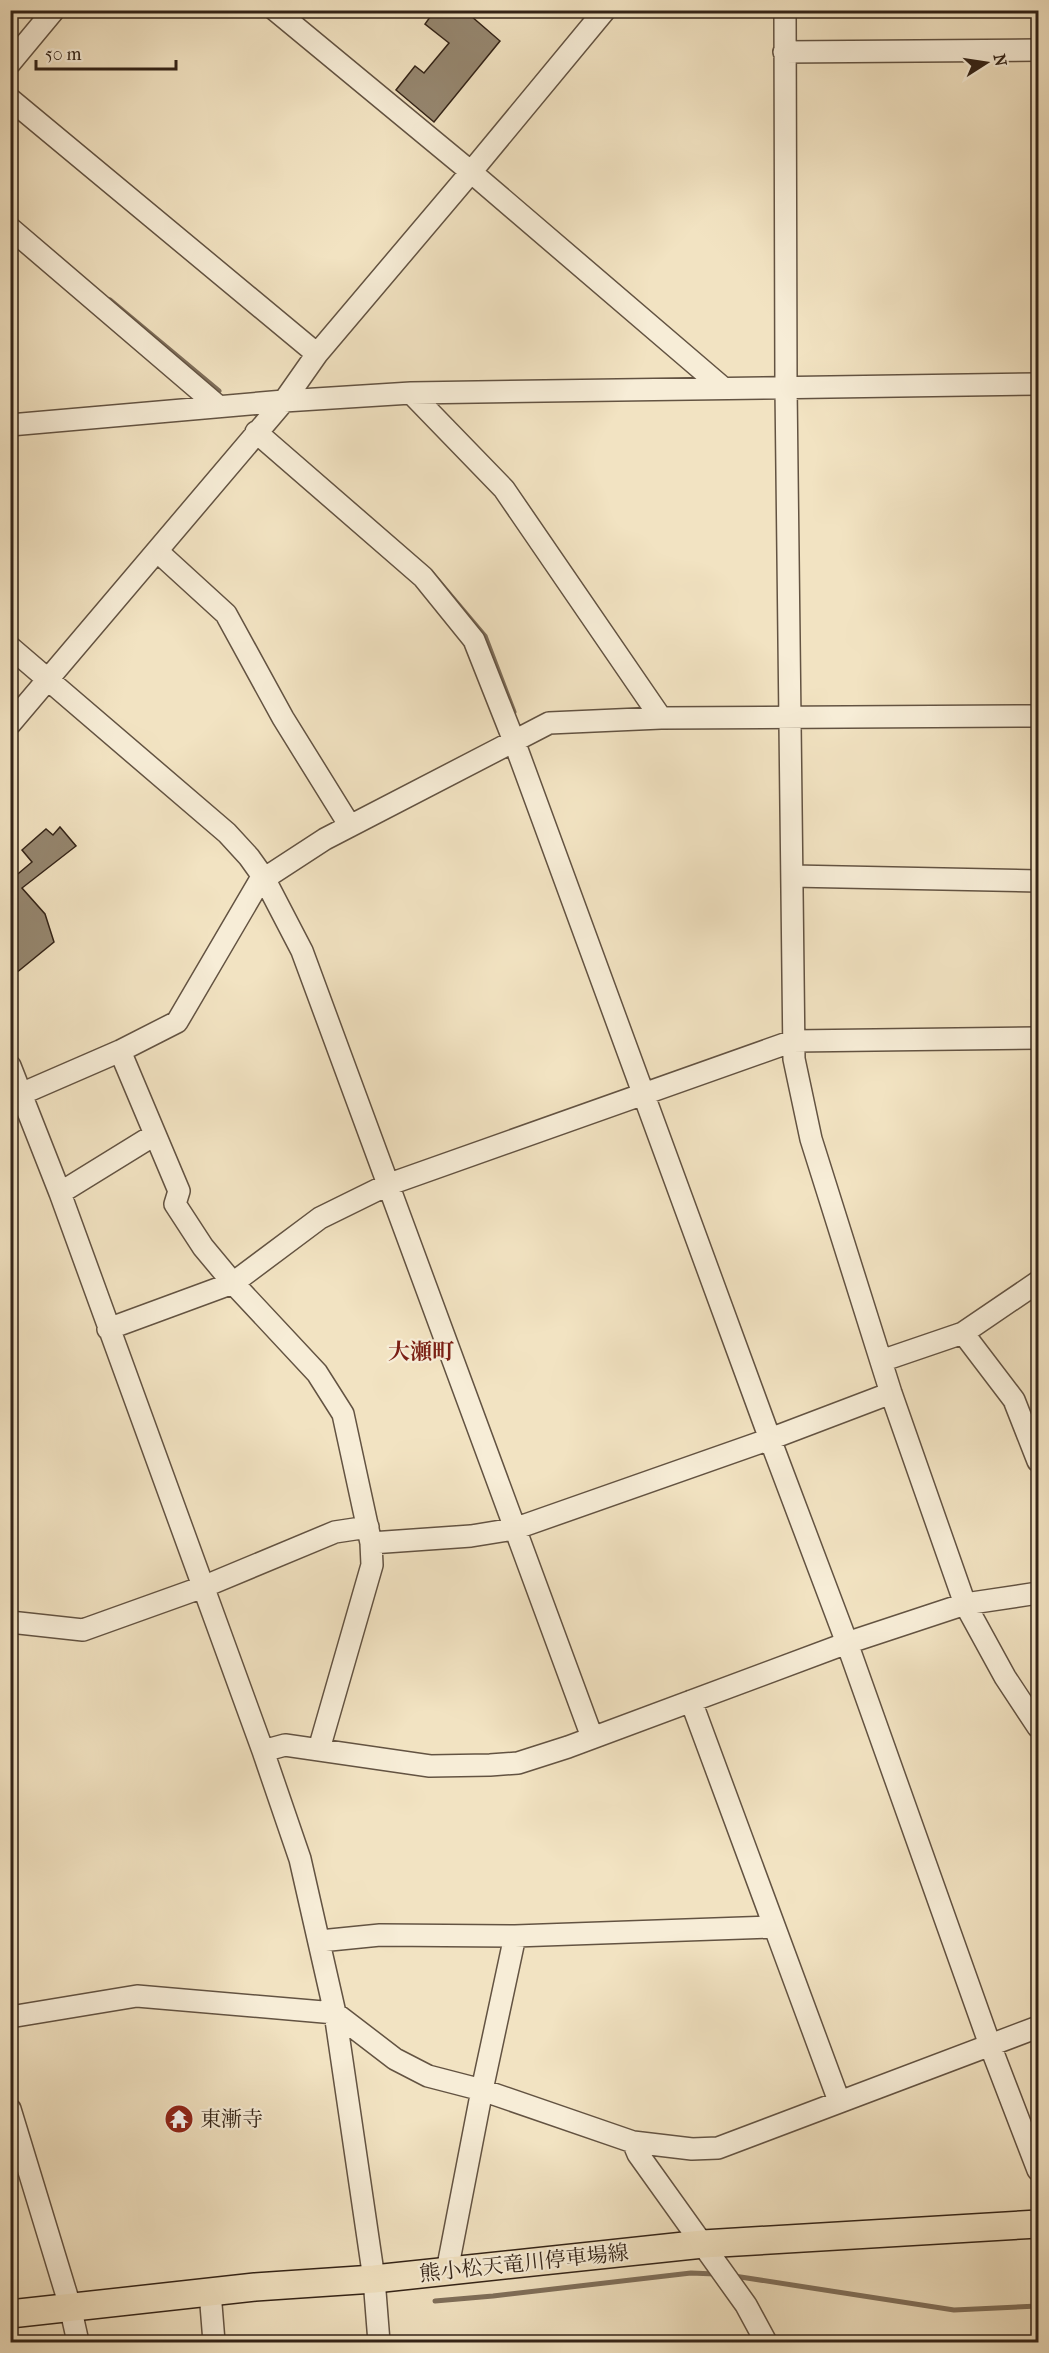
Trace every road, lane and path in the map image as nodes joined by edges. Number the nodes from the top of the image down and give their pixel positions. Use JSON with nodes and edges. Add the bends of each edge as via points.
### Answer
{"nodes":[{"id":1,"x":54,"y":10,"type":"edge"},
{"id":2,"x":275,"y":10,"type":"edge"},
{"id":3,"x":605,"y":10,"type":"edge"},
{"id":4,"x":785,"y":10,"type":"edge"},
{"id":5,"x":1038,"y":50,"type":"edge"},
{"id":6,"x":784,"y":52,"type":"junction"},
{"id":7,"x":10,"y":63,"type":"edge"},
{"id":8,"x":10,"y":99,"type":"edge"},
{"id":9,"x":471,"y":172,"type":"junction"},
{"id":10,"x":10,"y":228,"type":"edge"},
{"id":11,"x":316,"y":354,"type":"junction"},
{"id":12,"x":1038,"y":384,"type":"edge"},
{"id":13,"x":722,"y":387,"type":"junction"},
{"id":14,"x":786,"y":387,"type":"junction"},
{"id":15,"x":411,"y":393,"type":"junction"},
{"id":16,"x":284,"y":400,"type":"junction"},
{"id":17,"x":218,"y":406,"type":"junction"},
{"id":18,"x":10,"y":425,"type":"edge"},
{"id":19,"x":256,"y":432,"type":"junction"},
{"id":20,"x":157,"y":550,"type":"junction"},
{"id":21,"x":10,"y":647,"type":"edge"},
{"id":22,"x":48,"y":679,"type":"junction"},
{"id":23,"x":1038,"y":716,"type":"edge"},
{"id":24,"x":789,"y":717,"type":"junction"},
{"id":25,"x":662,"y":718,"type":"junction"},
{"id":26,"x":10,"y":724,"type":"edge"},
{"id":27,"x":513,"y":741,"type":"junction"},
{"id":28,"x":350,"y":826,"type":"junction"},
{"id":29,"x":792,"y":876,"type":"junction"},
{"id":30,"x":264,"y":878,"type":"junction"},
{"id":31,"x":1038,"y":881,"type":"edge"},
{"id":32,"x":1038,"y":1038,"type":"edge"},
{"id":33,"x":793,"y":1041,"type":"junction"},
{"id":34,"x":120,"y":1051,"type":"junction"},
{"id":35,"x":10,"y":1066,"type":"edge"},
{"id":36,"x":643,"y":1093,"type":"junction"},
{"id":37,"x":21,"y":1094,"type":"junction"},
{"id":38,"x":154,"y":1135,"type":"junction"},
{"id":39,"x":387,"y":1185,"type":"junction"},
{"id":40,"x":60,"y":1193,"type":"junction"},
{"id":41,"x":1038,"y":1282,"type":"edge"},
{"id":42,"x":233,"y":1283,"type":"junction"},
{"id":43,"x":108,"y":1329,"type":"junction"},
{"id":44,"x":963,"y":1333,"type":"junction"},
{"id":45,"x":881,"y":1360,"type":"junction"},
{"id":46,"x":891,"y":1393,"type":"junction"},
{"id":47,"x":770,"y":1439,"type":"junction"},
{"id":48,"x":1038,"y":1461,"type":"edge"},
{"id":49,"x":514,"y":1529,"type":"junction"},
{"id":50,"x":370,"y":1535,"type":"junction"},
{"id":51,"x":203,"y":1587,"type":"junction"},
{"id":52,"x":1038,"y":1593,"type":"edge"},
{"id":53,"x":965,"y":1604,"type":"junction"},
{"id":54,"x":10,"y":1622,"type":"edge"},
{"id":55,"x":847,"y":1643,"type":"junction"},
{"id":56,"x":692,"y":1701,"type":"junction"},
{"id":57,"x":1038,"y":1726,"type":"edge"},
{"id":58,"x":592,"y":1737,"type":"junction"},
{"id":59,"x":319,"y":1749,"type":"junction"},
{"id":60,"x":263,"y":1751,"type":"junction"},
{"id":61,"x":773,"y":1927,"type":"junction"},
{"id":62,"x":515,"y":1936,"type":"junction"},
{"id":63,"x":320,"y":1941,"type":"junction"},
{"id":64,"x":335,"y":2013,"type":"junction"},
{"id":65,"x":10,"y":2017,"type":"edge"},
{"id":66,"x":1038,"y":2027,"type":"edge"},
{"id":67,"x":990,"y":2045,"type":"junction"},
{"id":68,"x":482,"y":2090,"type":"junction"},
{"id":69,"x":839,"y":2101,"type":"junction"},
{"id":70,"x":10,"y":2109,"type":"edge"},
{"id":71,"x":633,"y":2142,"type":"junction"},
{"id":72,"x":1038,"y":2170,"type":"edge"},
{"id":73,"x":1038,"y":2224,"type":"edge"},
{"id":74,"x":703,"y":2244,"type":"junction"},
{"id":75,"x":447,"y":2271,"type":"junction"},
{"id":76,"x":374,"y":2279,"type":"junction"},
{"id":77,"x":210,"y":2292,"type":"junction"},
{"id":78,"x":70,"y":2306,"type":"junction"},
{"id":79,"x":10,"y":2314,"type":"edge"},
{"id":80,"x":78,"y":2343,"type":"edge"},
{"id":81,"x":214,"y":2343,"type":"edge"},
{"id":82,"x":379,"y":2343,"type":"edge"},
{"id":83,"x":766,"y":2343,"type":"edge"}],
"edges":[{"from":1,"to":7,"type":"street"},
{"from":2,"to":9,"type":"street"},
{"from":3,"to":9,"type":"street"},
{"from":4,"to":6,"type":"street"},
{"from":5,"to":6,"type":"street"},
{"from":6,"to":14,"type":"street"},
{"from":8,"to":11,"type":"street"},
{"from":9,"to":11,"type":"street"},
{"from":9,"to":13,"type":"street"},
{"from":10,"to":17,"type":"street"},
{"from":11,"to":16,"type":"street"},
{"from":12,"to":14,"type":"street"},
{"from":13,"to":14,"type":"street"},
{"from":13,"to":15,"type":"street"},
{"from":14,"to":24,"type":"street"},
{"from":15,"to":16,"type":"street"},
{"from":15,"to":25,"type":"street","via":[[504,489]]},
{"from":16,"to":17,"type":"street"},
{"from":16,"to":19,"type":"street"},
{"from":17,"to":18,"type":"street"},
{"from":19,"to":20,"type":"street"},
{"from":19,"to":27,"type":"street","via":[[423,577],[474,640]]},
{"from":20,"to":22,"type":"street"},
{"from":20,"to":28,"type":"street","via":[[226,614],[283,718]]},
{"from":21,"to":22,"type":"street"},
{"from":22,"to":26,"type":"street"},
{"from":22,"to":30,"type":"street","via":[[227,833]]},
{"from":23,"to":24,"type":"street"},
{"from":24,"to":25,"type":"street"},
{"from":24,"to":29,"type":"street"},
{"from":25,"to":27,"type":"street","via":[[549,723]]},
{"from":27,"to":28,"type":"street"},
{"from":27,"to":36,"type":"street"},
{"from":28,"to":30,"type":"street"},
{"from":29,"to":31,"type":"street"},
{"from":29,"to":33,"type":"street"},
{"from":30,"to":34,"type":"street","via":[[177,1022]]},
{"from":30,"to":39,"type":"street","via":[[302,951]]},
{"from":32,"to":33,"type":"street"},
{"from":33,"to":36,"type":"street"},
{"from":33,"to":45,"type":"street","via":[[811,1140]]},
{"from":34,"to":37,"type":"street"},
{"from":34,"to":38,"type":"street"},
{"from":35,"to":37,"type":"street"},
{"from":36,"to":39,"type":"street"},
{"from":36,"to":47,"type":"street"},
{"from":37,"to":40,"type":"street"},
{"from":38,"to":40,"type":"street"},
{"from":38,"to":42,"type":"street","via":[[179,1191],[175,1204]]},
{"from":39,"to":42,"type":"street","via":[[320,1218]]},
{"from":39,"to":49,"type":"street"},
{"from":40,"to":43,"type":"street"},
{"from":41,"to":44,"type":"street"},
{"from":42,"to":43,"type":"street"},
{"from":42,"to":50,"type":"street","via":[[317,1373],[343,1414]]},
{"from":43,"to":51,"type":"street"},
{"from":44,"to":45,"type":"street"},
{"from":44,"to":48,"type":"street","via":[[1014,1400]]},
{"from":45,"to":46,"type":"street"},
{"from":46,"to":47,"type":"street"},
{"from":46,"to":53,"type":"street"},
{"from":47,"to":49,"type":"street"},
{"from":47,"to":55,"type":"street"},
{"from":49,"to":50,"type":"street","via":[[471,1536]]},
{"from":49,"to":58,"type":"street"},
{"from":50,"to":51,"type":"street","via":[[335,1532]]},
{"from":50,"to":59,"type":"street","via":[[372,1565],[367,1586]]},
{"from":51,"to":54,"type":"street","via":[[83,1630]]},
{"from":51,"to":60,"type":"street"},
{"from":52,"to":53,"type":"street"},
{"from":53,"to":55,"type":"street"},
{"from":53,"to":57,"type":"street","via":[[1005,1677]]},
{"from":55,"to":56,"type":"street"},
{"from":55,"to":67,"type":"street"},
{"from":56,"to":58,"type":"street"},
{"from":56,"to":61,"type":"street"},
{"from":58,"to":59,"type":"street","via":[[518,1763],[490,1765],[430,1766]]},
{"from":59,"to":60,"type":"street","via":[[285,1745]]},
{"from":60,"to":63,"type":"street","via":[[300,1858]]},
{"from":61,"to":62,"type":"street"},
{"from":61,"to":69,"type":"street"},
{"from":62,"to":63,"type":"street","via":[[380,1935]]},
{"from":62,"to":68,"type":"street"},
{"from":63,"to":64,"type":"street"},
{"from":64,"to":65,"type":"street","via":[[137,1996]]},
{"from":64,"to":68,"type":"street","via":[[406,2066]]},
{"from":64,"to":76,"type":"street"},
{"from":66,"to":67,"type":"street"},
{"from":67,"to":69,"type":"street"},
{"from":67,"to":72,"type":"street"},
{"from":68,"to":71,"type":"street"},
{"from":68,"to":75,"type":"street"},
{"from":69,"to":71,"type":"street","via":[[718,2148]]},
{"from":70,"to":78,"type":"street"},
{"from":71,"to":74,"type":"street"},
{"from":73,"to":74,"type":"main road","name":"熊小松天竜川停車場線"},
{"from":74,"to":75,"type":"main road","name":"熊小松天竜川停車場線"},
{"from":74,"to":83,"type":"street","via":[[746,2305]]},
{"from":75,"to":76,"type":"main road","name":"熊小松天竜川停車場線"},
{"from":76,"to":77,"type":"main road","name":"熊小松天竜川停車場線"},
{"from":76,"to":82,"type":"street"},
{"from":77,"to":78,"type":"main road","name":"熊小松天竜川停車場線"},
{"from":77,"to":81,"type":"street"},
{"from":78,"to":79,"type":"main road","name":"熊小松天竜川停車場線"},
{"from":78,"to":80,"type":"street"}]}
